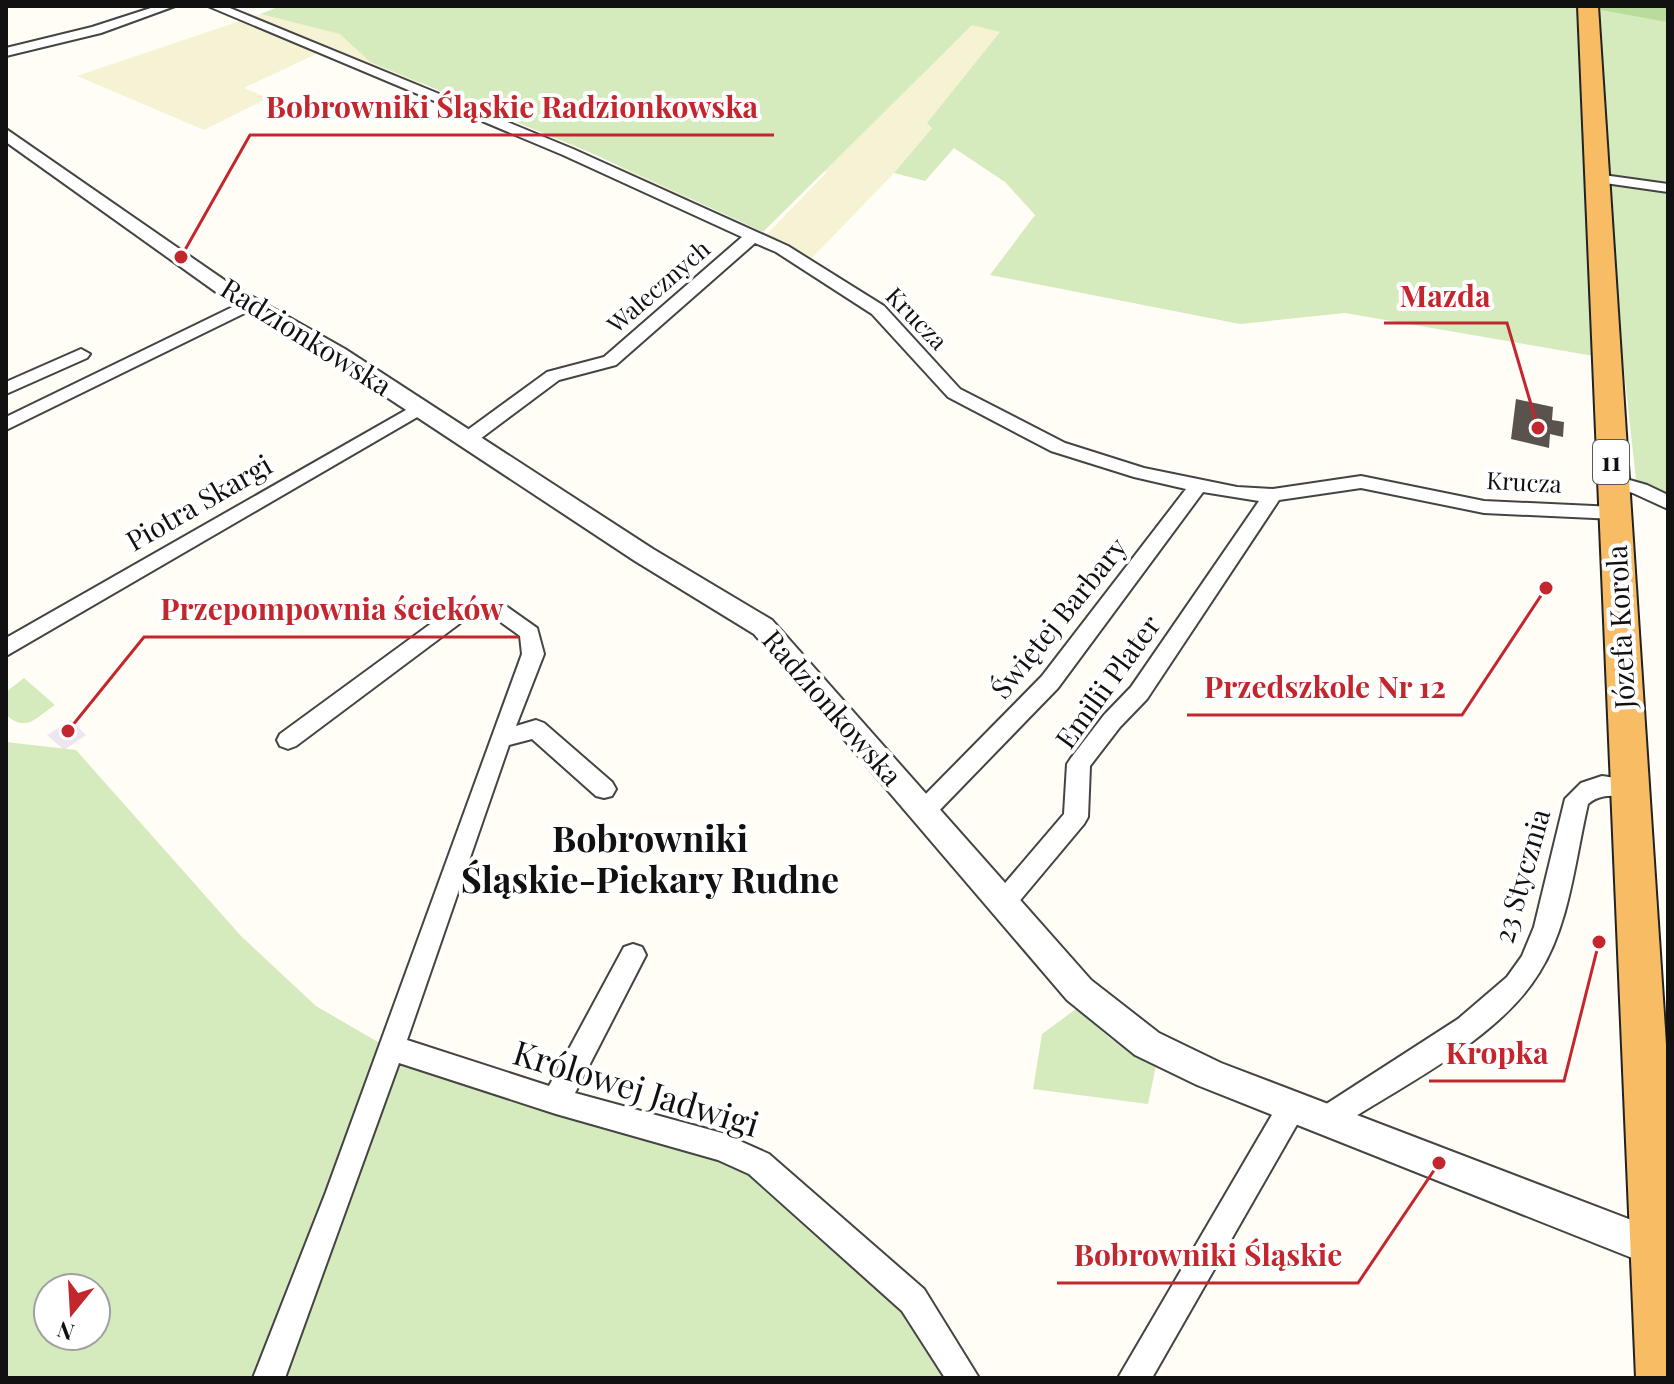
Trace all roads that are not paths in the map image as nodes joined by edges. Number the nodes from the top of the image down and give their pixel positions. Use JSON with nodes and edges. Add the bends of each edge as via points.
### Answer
{"nodes":[{"id":1,"x":169,"y":6,"type":"edge"},
{"id":2,"x":214,"y":6,"type":"edge"},
{"id":3,"x":1588,"y":6,"type":"edge"},
{"id":4,"x":6,"y":52,"type":"edge"},
{"id":5,"x":6,"y":134,"type":"edge"},
{"id":6,"x":1596,"y":178,"type":"junction"},
{"id":7,"x":1668,"y":188,"type":"edge"},
{"id":8,"x":754,"y":235,"type":"junction"},
{"id":9,"x":249,"y":304,"type":"junction"},
{"id":10,"x":81,"y":354,"type":"dead end"},
{"id":11,"x":6,"y":389,"type":"edge"},
{"id":12,"x":420,"y":408,"type":"junction"},
{"id":13,"x":6,"y":424,"type":"edge"},
{"id":14,"x":469,"y":438,"type":"junction"},
{"id":15,"x":1612,"y":481,"type":"junction"},
{"id":16,"x":1198,"y":486,"type":"junction"},
{"id":17,"x":1273,"y":495,"type":"junction"},
{"id":18,"x":1668,"y":503,"type":"edge"},
{"id":19,"x":1615,"y":513,"type":"junction"},
{"id":20,"x":6,"y":648,"type":"edge"},
{"id":21,"x":500,"y":739,"type":"junction"},
{"id":22,"x":288,"y":740,"type":"dead end"},
{"id":23,"x":1630,"y":787,"type":"junction"},
{"id":24,"x":604,"y":789,"type":"dead end"},
{"id":25,"x":923,"y":812,"type":"junction"},
{"id":26,"x":1003,"y":903,"type":"junction"},
{"id":27,"x":633,"y":955,"type":"dead end"},
{"id":28,"x":392,"y":1048,"type":"junction"},
{"id":29,"x":1656,"y":1055,"type":"edge"},
{"id":30,"x":556,"y":1101,"type":"junction"},
{"id":31,"x":1293,"y":1105,"type":"junction"},
{"id":32,"x":1327,"y":1119,"type":"junction"},
{"id":33,"x":1655,"y":1248,"type":"junction"},
{"id":34,"x":269,"y":1378,"type":"edge"},
{"id":35,"x":963,"y":1378,"type":"edge"},
{"id":36,"x":1134,"y":1378,"type":"edge"},
{"id":37,"x":1662,"y":1378,"type":"edge"}],
"edges":[{"from":1,"to":4,"type":"street"},
{"from":2,"to":8,"type":"street","name":"Krucza"},
{"from":3,"to":6,"type":"highway","name":"Józefa Korola","number":"11"},
{"from":5,"to":9,"type":"street","name":"Radzionkowska"},
{"from":6,"to":7,"type":"street"},
{"from":6,"to":15,"type":"highway","name":"Józefa Korola","number":"11"},
{"from":8,"to":14,"type":"street","name":"Walecznych","via":[[610,361],[553,376]]},
{"from":8,"to":16,"type":"street","name":"Krucza","via":[[878,310],[939,379],[974,405],[1070,452]]},
{"from":9,"to":12,"type":"street","name":"Radzionkowska"},
{"from":9,"to":13,"type":"street"},
{"from":10,"to":11,"type":"street"},
{"from":12,"to":14,"type":"street","name":"Radzionkowska"},
{"from":12,"to":20,"type":"street","name":"Piotra Skargi"},
{"from":14,"to":25,"type":"street","name":"Radzionkowska","via":[[763,627]]},
{"from":15,"to":18,"type":"street"},
{"from":15,"to":19,"type":"highway","name":"Józefa Korola","number":"11"},
{"from":16,"to":17,"type":"street","name":"Krucza"},
{"from":16,"to":25,"type":"street","name":"Świętej Barbary","via":[[1050,682]]},
{"from":17,"to":19,"type":"street","name":"Krucza","via":[[1361,482],[1493,508]]},
{"from":17,"to":26,"type":"street","name":"Emilii Plater","via":[[1139,693],[1079,764],[1076,817]]},
{"from":19,"to":23,"type":"highway","name":"Józefa Korola","number":"11"},
{"from":21,"to":22,"type":"street","via":[[533,654],[530,633],[499,611],[462,611]]},
{"from":21,"to":24,"type":"street","via":[[536,729]]},
{"from":21,"to":28,"type":"street"},
{"from":23,"to":29,"type":"highway","name":"Józefa Korola","number":"11"},
{"from":23,"to":32,"type":"street","name":"23 Stycznia","via":[[1591,786],[1577,799],[1547,920],[1531,964],[1510,991],[1451,1039]]},
{"from":25,"to":26,"type":"street","name":"Radzionkowska"},
{"from":26,"to":31,"type":"street","name":"Radzionkowska","via":[[1079,990],[1127,1031],[1186,1064]]},
{"from":27,"to":30,"type":"street"},
{"from":28,"to":30,"type":"street","name":"Królowej Jadwigi"},
{"from":28,"to":34,"type":"street"},
{"from":29,"to":33,"type":"highway","name":"Józefa Korola","number":"11"},
{"from":30,"to":35,"type":"street","name":"Królowej Jadwigi","via":[[722,1147],[759,1164],[913,1300]]},
{"from":31,"to":32,"type":"street","name":"Radzionkowska"},
{"from":31,"to":36,"type":"street"},
{"from":32,"to":33,"type":"street","name":"Radzionkowska"},
{"from":33,"to":37,"type":"highway","number":"11"}]}
